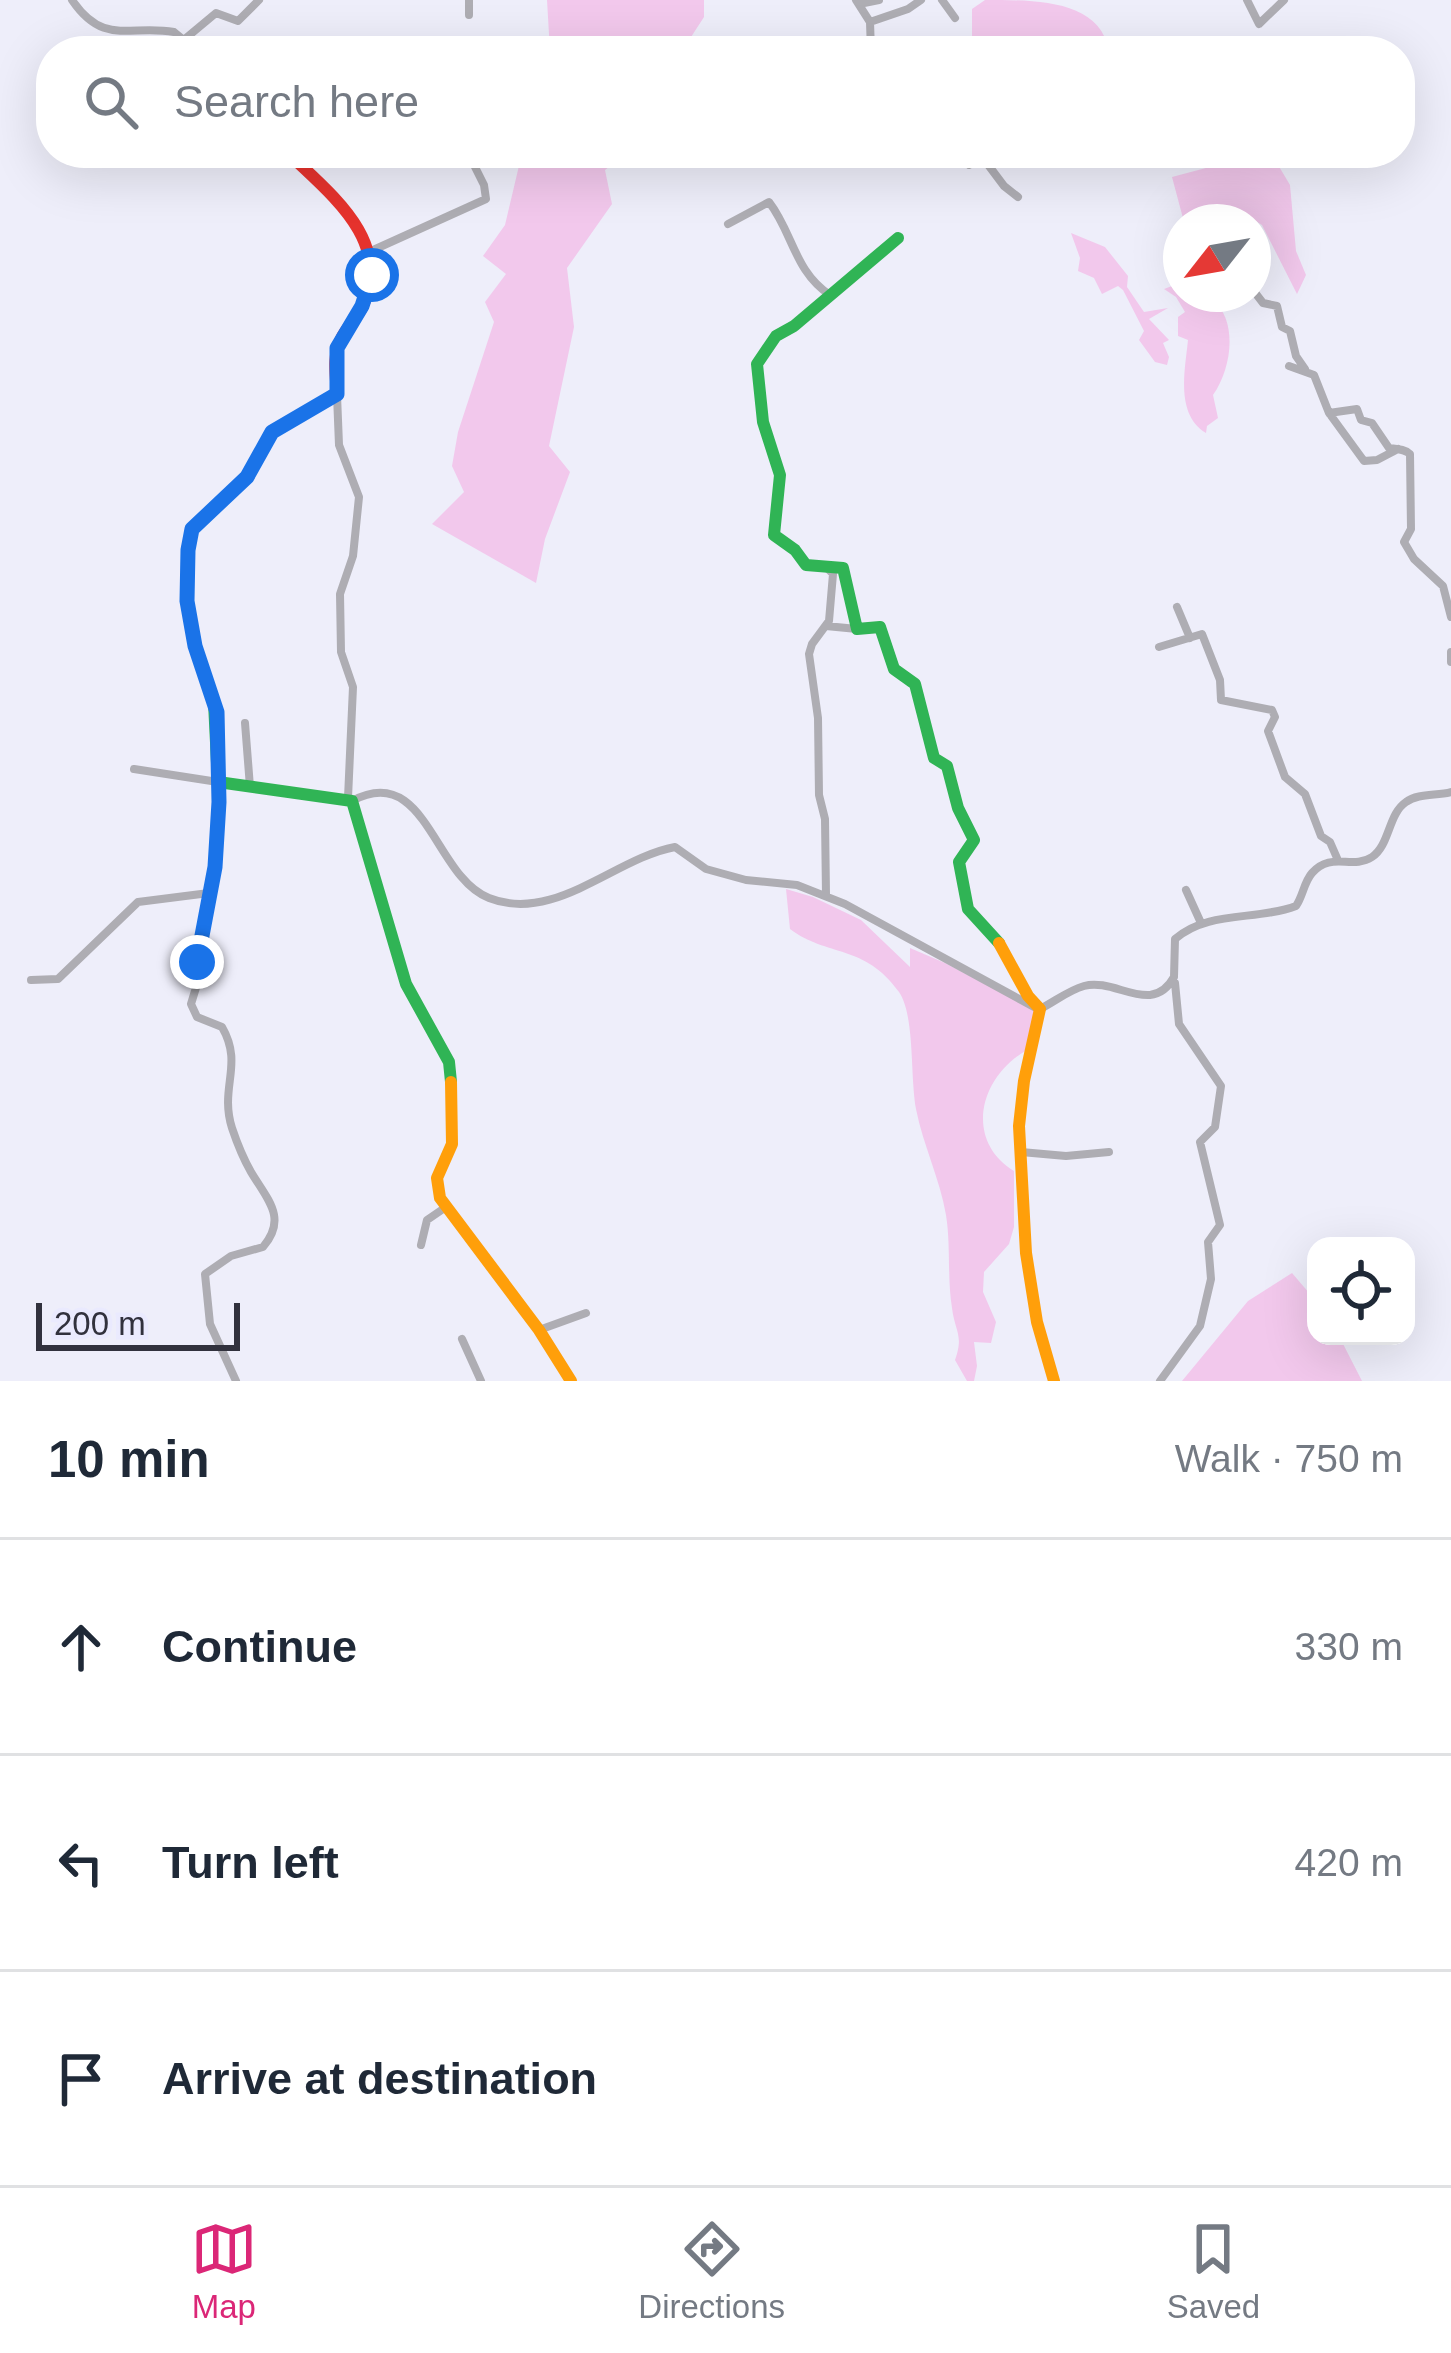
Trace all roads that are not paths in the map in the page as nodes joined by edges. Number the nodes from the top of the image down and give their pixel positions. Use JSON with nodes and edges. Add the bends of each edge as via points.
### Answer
{"nodes":[{"id":1,"x":72,"y":0,"type":"edge"},
{"id":2,"x":259,"y":0,"type":"edge"},
{"id":3,"x":469,"y":0,"type":"edge"},
{"id":4,"x":879,"y":0,"type":"edge"},
{"id":5,"x":921,"y":0,"type":"edge"},
{"id":6,"x":942,"y":0,"type":"edge"},
{"id":7,"x":1247,"y":0,"type":"edge"},
{"id":8,"x":1284,"y":0,"type":"edge"},
{"id":9,"x":857,"y":2,"type":"edge"},
{"id":10,"x":469,"y":15,"type":"dead end"},
{"id":11,"x":955,"y":18,"type":"dead end"},
{"id":12,"x":870,"y":22,"type":"junction"},
{"id":13,"x":180,"y":36,"type":"edge"},
{"id":14,"x":188,"y":36,"type":"edge"},
{"id":15,"x":870,"y":36,"type":"edge"},
{"id":16,"x":304,"y":168,"type":"edge"},
{"id":17,"x":474,"y":168,"type":"edge"},
{"id":18,"x":990,"y":168,"type":"edge"},
{"id":19,"x":1018,"y":197,"type":"dead end"},
{"id":20,"x":728,"y":224,"type":"dead end"},
{"id":21,"x":898,"y":238,"type":"dead end"},
{"id":22,"x":371,"y":250,"type":"junction"},
{"id":23,"x":830,"y":296,"type":"junction"},
{"id":24,"x":1271,"y":305,"type":"edge"},
{"id":25,"x":1289,"y":366,"type":"dead end"},
{"id":26,"x":1305,"y":369,"type":"junction"},
{"id":27,"x":337,"y":394,"type":"junction"},
{"id":28,"x":1329,"y":413,"type":"junction"},
{"id":29,"x":1398,"y":449,"type":"junction"},
{"id":30,"x":819,"y":569,"type":"junction"},
{"id":31,"x":1177,"y":608,"type":"dead end"},
{"id":32,"x":1451,"y":617,"type":"edge"},
{"id":33,"x":826,"y":626,"type":"junction"},
{"id":34,"x":857,"y":629,"type":"junction"},
{"id":35,"x":1190,"y":638,"type":"junction"},
{"id":36,"x":1159,"y":647,"type":"dead end"},
{"id":37,"x":1451,"y":652,"type":"edge"},
{"id":38,"x":1451,"y":662,"type":"edge"},
{"id":39,"x":245,"y":723,"type":"dead end"},
{"id":40,"x":134,"y":770,"type":"dead end"},
{"id":41,"x":218,"y":782,"type":"junction"},
{"id":42,"x":250,"y":789,"type":"junction"},
{"id":43,"x":1451,"y":792,"type":"edge"},
{"id":44,"x":350,"y":800,"type":"junction"},
{"id":45,"x":1337,"y":859,"type":"junction"},
{"id":46,"x":1186,"y":890,"type":"dead end"},
{"id":47,"x":209,"y":893,"type":"junction"},
{"id":48,"x":826,"y":896,"type":"junction"},
{"id":49,"x":1201,"y":922,"type":"junction"},
{"id":50,"x":1174,"y":977,"type":"junction"},
{"id":51,"x":31,"y":980,"type":"dead end"},
{"id":52,"x":1037,"y":1008,"type":"junction"},
{"id":53,"x":1021,"y":1152,"type":"junction"},
{"id":54,"x":1109,"y":1152,"type":"dead end"},
{"id":55,"x":446,"y":1207,"type":"junction"},
{"id":56,"x":421,"y":1245,"type":"dead end"},
{"id":57,"x":586,"y":1313,"type":"dead end"},
{"id":58,"x":538,"y":1330,"type":"junction"},
{"id":59,"x":462,"y":1339,"type":"dead end"},
{"id":60,"x":236,"y":1381,"type":"edge"},
{"id":61,"x":481,"y":1381,"type":"edge"},
{"id":62,"x":571,"y":1381,"type":"edge"},
{"id":63,"x":1054,"y":1381,"type":"edge"},
{"id":64,"x":1160,"y":1381,"type":"edge"}],
"edges":[{"from":1,"to":13,"type":"street","via":[[98,26]]},
{"from":2,"to":14,"type":"street","via":[[238,22],[216,13]]},
{"from":3,"to":10,"type":"street"},
{"from":4,"to":9,"type":"street"},
{"from":5,"to":12,"type":"street"},
{"from":6,"to":11,"type":"street"},
{"from":7,"to":8,"type":"street","via":[[1259,24]]},
{"from":9,"to":12,"type":"street"},
{"from":12,"to":15,"type":"street"},
{"from":16,"to":22,"type":"street","via":[[363,229]]},
{"from":17,"to":22,"type":"street","via":[[487,198]]},
{"from":18,"to":19,"type":"street"},
{"from":20,"to":23,"type":"street","via":[[769,202],[805,274]]},
{"from":21,"to":23,"type":"street"},
{"from":22,"to":27,"type":"street","via":[[362,306],[337,348]]},
{"from":23,"to":30,"type":"street","via":[[776,336],[757,364],[780,475],[774,535]]},
{"from":24,"to":26,"type":"street"},
{"from":25,"to":26,"type":"street"},
{"from":26,"to":28,"type":"street"},
{"from":27,"to":41,"type":"street","via":[[272,432],[247,477],[188,539],[187,601],[217,712]]},
{"from":27,"to":44,"type":"street","via":[[338,445],[358,497],[338,625],[353,687]]},
{"from":28,"to":29,"type":"street","via":[[1357,409],[1384,444]]},
{"from":28,"to":29,"type":"street","via":[[1364,461]]},
{"from":29,"to":32,"type":"street","via":[[1412,460],[1404,542],[1443,586]]},
{"from":30,"to":33,"type":"street","via":[[833,574]]},
{"from":30,"to":34,"type":"street","via":[[846,570]]},
{"from":31,"to":35,"type":"street"},
{"from":33,"to":34,"type":"street"},
{"from":33,"to":48,"type":"street","via":[[809,654]]},
{"from":34,"to":52,"type":"street","via":[[880,628],[894,669],[919,692],[934,760],[947,766],[974,840],[959,862],[964,901],[994,933]]},
{"from":35,"to":36,"type":"street"},
{"from":35,"to":45,"type":"street","via":[[1203,636],[1222,700],[1275,715],[1268,729],[1279,767],[1307,797]]},
{"from":37,"to":38,"type":"street"},
{"from":39,"to":42,"type":"street"},
{"from":40,"to":41,"type":"street"},
{"from":41,"to":42,"type":"street"},
{"from":41,"to":47,"type":"street"},
{"from":42,"to":44,"type":"street"},
{"from":43,"to":45,"type":"street","via":[[1401,805],[1371,857]]},
{"from":44,"to":48,"type":"street","via":[[405,799],[453,870],[506,903],[552,898],[675,847],[706,869]]},
{"from":44,"to":55,"type":"street","via":[[406,984],[449,1061],[452,1144],[437,1184]]},
{"from":45,"to":49,"type":"street","via":[[1310,875],[1295,906]]},
{"from":46,"to":49,"type":"street"},
{"from":47,"to":51,"type":"street","via":[[138,902],[50,982]]},
{"from":47,"to":60,"type":"street","via":[[191,1004],[197,1017],[223,1027],[232,1046],[226,1109],[276,1222],[263,1247],[205,1274],[210,1324]]},
{"from":48,"to":52,"type":"street"},
{"from":49,"to":50,"type":"street","via":[[1175,938]]},
{"from":50,"to":52,"type":"street","via":[[1158,994],[1082,986]]},
{"from":50,"to":64,"type":"street","via":[[1179,1024],[1221,1086],[1215,1127],[1200,1142],[1220,1225],[1208,1241],[1200,1326]]},
{"from":52,"to":53,"type":"street"},
{"from":53,"to":54,"type":"street"},
{"from":53,"to":63,"type":"street","via":[[1036,1322]]},
{"from":55,"to":56,"type":"street","via":[[428,1220]]},
{"from":55,"to":58,"type":"street"},
{"from":57,"to":58,"type":"street"},
{"from":58,"to":62,"type":"street"},
{"from":59,"to":61,"type":"street"}]}
